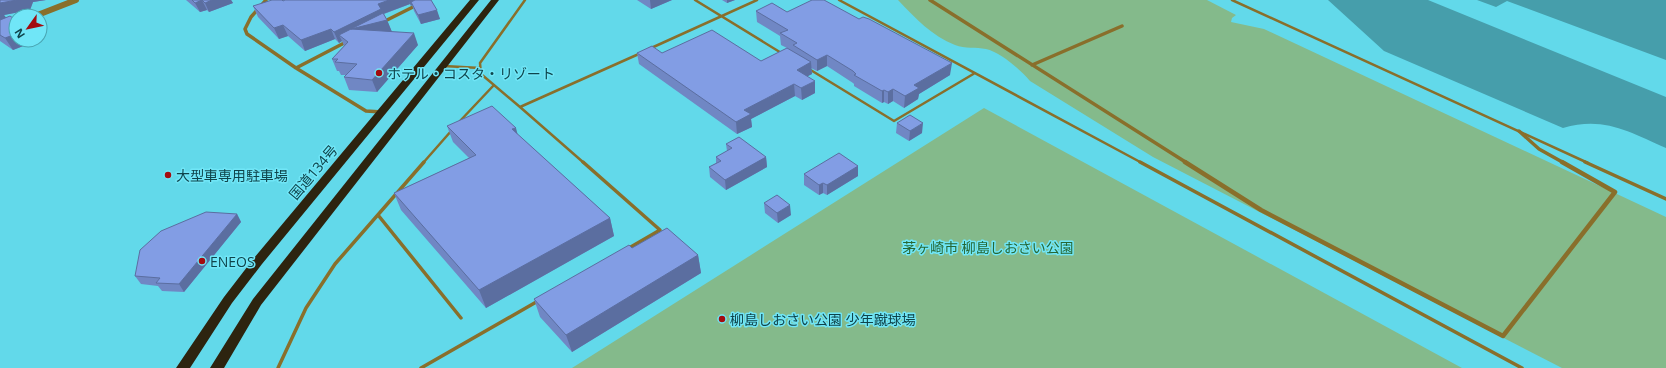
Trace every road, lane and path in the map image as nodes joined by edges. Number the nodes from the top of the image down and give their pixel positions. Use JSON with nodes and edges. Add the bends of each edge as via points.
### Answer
{"nodes":[{"id":1,"x":76,"y":0,"type":"edge"},
{"id":2,"x":266,"y":0,"type":"edge"},
{"id":3,"x":273,"y":0,"type":"edge"},
{"id":4,"x":475,"y":0,"type":"edge"},
{"id":5,"x":495,"y":0,"type":"edge"},
{"id":6,"x":525,"y":0,"type":"edge"},
{"id":7,"x":695,"y":0,"type":"edge"},
{"id":8,"x":757,"y":0,"type":"edge"},
{"id":9,"x":839,"y":0,"type":"edge"},
{"id":10,"x":930,"y":0,"type":"edge"},
{"id":11,"x":1232,"y":0,"type":"edge"},
{"id":12,"x":423,"y":2,"type":"edge"},
{"id":13,"x":48,"y":11,"type":"edge"},
{"id":14,"x":721,"y":16,"type":"junction"},
{"id":15,"x":377,"y":25,"type":"edge"},
{"id":16,"x":1122,"y":26,"type":"dead end"},
{"id":17,"x":351,"y":40,"type":"edge"},
{"id":18,"x":788,"y":56,"type":"edge"},
{"id":19,"x":1032,"y":65,"type":"junction"},
{"id":20,"x":442,"y":66,"type":"junction"},
{"id":21,"x":296,"y":68,"type":"junction"},
{"id":22,"x":480,"y":68,"type":"junction"},
{"id":23,"x":808,"y":69,"type":"edge"},
{"id":24,"x":975,"y":73,"type":"junction"},
{"id":25,"x":494,"y":85,"type":"junction"},
{"id":26,"x":520,"y":108,"type":"junction"},
{"id":27,"x":382,"y":112,"type":"junction"},
{"id":28,"x":1519,"y":131,"type":"junction"},
{"id":29,"x":1666,"y":199,"type":"edge"},
{"id":30,"x":378,"y":215,"type":"junction"},
{"id":31,"x":626,"y":250,"type":"edge"},
{"id":32,"x":544,"y":297,"type":"edge"},
{"id":33,"x":461,"y":318,"type":"dead end"},
{"id":34,"x":183,"y":368,"type":"edge"},
{"id":35,"x":217,"y":368,"type":"edge"},
{"id":36,"x":278,"y":368,"type":"edge"},
{"id":37,"x":421,"y":368,"type":"edge"},
{"id":38,"x":1522,"y":368,"type":"edge"}],
"edges":[{"from":1,"to":13,"type":"street"},
{"from":2,"to":3,"type":"street"},
{"from":2,"to":21,"type":"street","via":[[250,18],[245,29],[247,34]]},
{"from":4,"to":27,"type":"highway","name":"国道134号"},
{"from":5,"to":20,"type":"highway"},
{"from":6,"to":22,"type":"lane","via":[[480,63]]},
{"from":7,"to":14,"type":"lane"},
{"from":8,"to":14,"type":"lane"},
{"from":9,"to":24,"type":"lane"},
{"from":10,"to":19,"type":"street"},
{"from":11,"to":28,"type":"lane"},
{"from":12,"to":15,"type":"street"},
{"from":14,"to":18,"type":"lane"},
{"from":14,"to":26,"type":"lane"},
{"from":16,"to":19,"type":"street"},
{"from":17,"to":21,"type":"street"},
{"from":19,"to":28,"type":"street","via":[[1261,210],[1503,336],[1615,192],[1539,149]]},
{"from":20,"to":22,"type":"lane"},
{"from":20,"to":35,"type":"highway","via":[[257,302]]},
{"from":21,"to":27,"type":"street","via":[[366,111]]},
{"from":22,"to":25,"type":"lane","via":[[481,74]]},
{"from":23,"to":24,"type":"lane","via":[[894,121]]},
{"from":24,"to":38,"type":"lane"},
{"from":25,"to":26,"type":"lane"},
{"from":25,"to":30,"type":"lane"},
{"from":26,"to":31,"type":"lane","via":[[660,230]]},
{"from":27,"to":34,"type":"highway","name":"国道134号","via":[[228,300]]},
{"from":28,"to":29,"type":"lane"},
{"from":30,"to":33,"type":"lane"},
{"from":30,"to":36,"type":"lane","via":[[334,264],[306,308]]},
{"from":32,"to":37,"type":"lane"}]}
